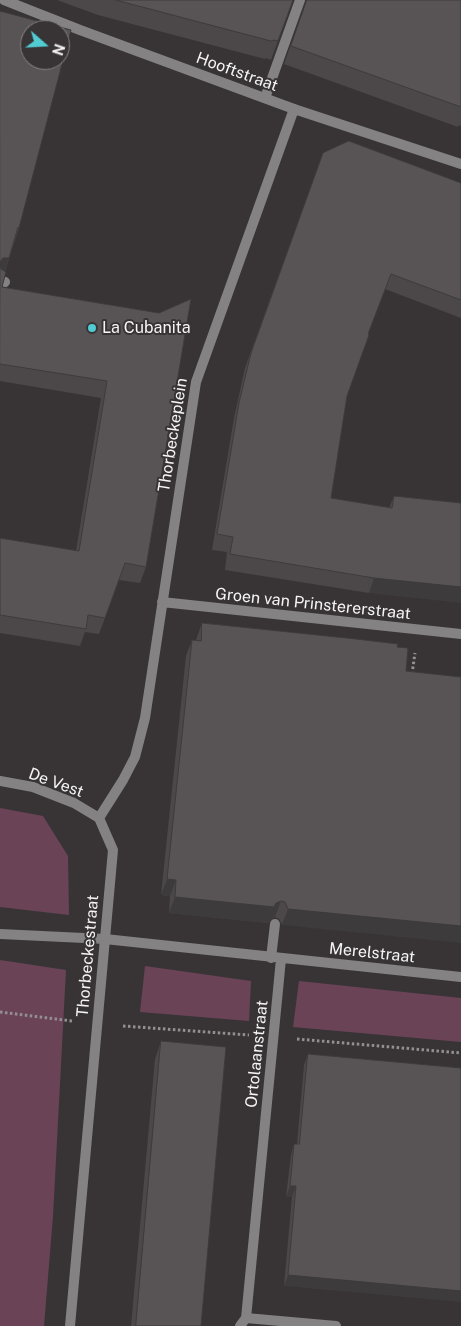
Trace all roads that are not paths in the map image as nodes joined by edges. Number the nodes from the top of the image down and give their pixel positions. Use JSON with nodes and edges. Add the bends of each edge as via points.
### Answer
{"nodes":[{"id":1,"x":4,"y":0,"type":"edge"},
{"id":2,"x":300,"y":0,"type":"edge"},
{"id":3,"x":265,"y":98,"type":"junction"},
{"id":4,"x":294,"y":109,"type":"junction"},
{"id":5,"x":461,"y":164,"type":"edge"},
{"id":6,"x":162,"y":602,"type":"junction"},
{"id":7,"x":461,"y":634,"type":"edge"},
{"id":8,"x":0,"y":781,"type":"edge"},
{"id":9,"x":99,"y":818,"type":"junction"},
{"id":10,"x":275,"y":924,"type":"edge"},
{"id":11,"x":0,"y":934,"type":"edge"},
{"id":12,"x":105,"y":939,"type":"junction"},
{"id":13,"x":276,"y":959,"type":"junction"},
{"id":14,"x":461,"y":978,"type":"edge"},
{"id":15,"x":243,"y":1322,"type":"edge"},
{"id":16,"x":70,"y":1326,"type":"edge"},
{"id":17,"x":336,"y":1326,"type":"edge"}],
"edges":[{"from":1,"to":3,"type":"street","name":"Hooftstraat"},
{"from":2,"to":3,"type":"street"},
{"from":3,"to":4,"type":"street","name":"Hooftstraat"},
{"from":4,"to":5,"type":"street","name":"Hooftstraat"},
{"from":4,"to":6,"type":"street","name":"Thorbeckeplein","via":[[196,382]]},
{"from":6,"to":7,"type":"street","name":"Groen van Prinstererstraat"},
{"from":6,"to":9,"type":"street","via":[[145,718],[135,757]]},
{"from":8,"to":9,"type":"street","name":"De Vest","via":[[33,787],[74,803]]},
{"from":9,"to":12,"type":"street","name":"Thorbeckestraat","via":[[113,850]]},
{"from":10,"to":13,"type":"street","name":"Ortolaanstraat"},
{"from":11,"to":12,"type":"street"},
{"from":12,"to":13,"type":"street"},
{"from":12,"to":16,"type":"street","name":"Thorbeckestraat"},
{"from":13,"to":14,"type":"street","name":"Merelstraat"},
{"from":13,"to":15,"type":"street","name":"Ortolaanstraat","via":[[273,1037]]},
{"from":15,"to":17,"type":"street"}]}
